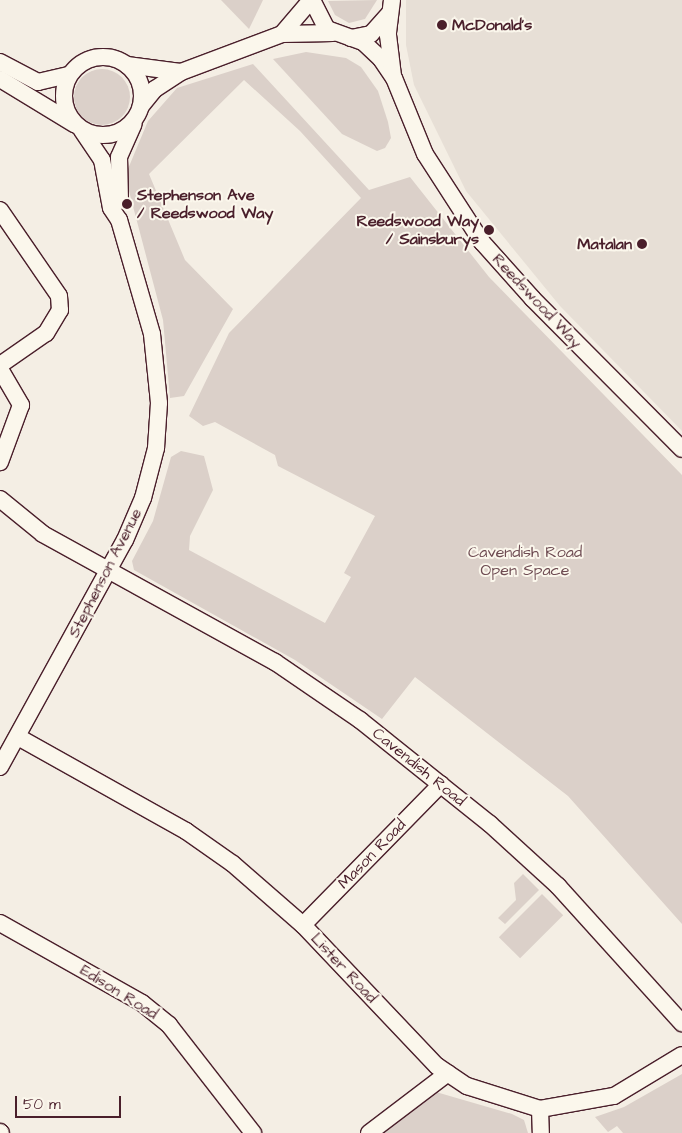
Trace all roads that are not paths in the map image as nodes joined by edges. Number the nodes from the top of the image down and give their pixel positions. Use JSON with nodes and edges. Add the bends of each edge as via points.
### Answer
{"nodes":[{"id":1,"x":312,"y":0,"type":"edge"},
{"id":2,"x":390,"y":7,"type":"edge"},
{"id":3,"x":276,"y":36,"type":"junction"},
{"id":4,"x":341,"y":36,"type":"junction"},
{"id":5,"x":0,"y":62,"type":"edge"},
{"id":6,"x":127,"y":65,"type":"junction"},
{"id":7,"x":181,"y":72,"type":"junction"},
{"id":8,"x":70,"y":75,"type":"junction"},
{"id":9,"x":394,"y":78,"type":"junction"},
{"id":10,"x":0,"y":79,"type":"edge"},
{"id":11,"x":140,"y":111,"type":"junction"},
{"id":12,"x":78,"y":127,"type":"junction"},
{"id":13,"x":0,"y":210,"type":"edge"},
{"id":14,"x":119,"y":220,"type":"junction"},
{"id":15,"x":0,"y":367,"type":"edge"},
{"id":16,"x":682,"y":449,"type":"edge"},
{"id":17,"x":0,"y":462,"type":"edge"},
{"id":18,"x":0,"y":499,"type":"edge"},
{"id":19,"x":107,"y":573,"type":"junction"},
{"id":20,"x":18,"y":737,"type":"junction"},
{"id":21,"x":0,"y":767,"type":"edge"},
{"id":22,"x":440,"y":784,"type":"junction"},
{"id":23,"x":0,"y":923,"type":"edge"},
{"id":24,"x":303,"y":925,"type":"junction"},
{"id":25,"x":682,"y":1023,"type":"edge"},
{"id":26,"x":682,"y":1055,"type":"edge"},
{"id":27,"x":448,"y":1074,"type":"junction"},
{"id":28,"x":540,"y":1109,"type":"junction"},
{"id":29,"x":253,"y":1133,"type":"edge"},
{"id":30,"x":369,"y":1133,"type":"edge"},
{"id":31,"x":540,"y":1133,"type":"edge"}],
"edges":[{"from":1,"to":3,"type":"street","name":"Reedswood Way"},
{"from":1,"to":4,"type":"street","name":"Reedswood Way","via":[[319,21]]},
{"from":2,"to":4,"type":"street","name":"Reedswood Way","via":[[371,34]]},
{"from":2,"to":9,"type":"street","name":"Reedswood Way"},
{"from":3,"to":4,"type":"street","name":"Reedswood Way"},
{"from":3,"to":7,"type":"street","name":"Reedswood Way"},
{"from":4,"to":9,"type":"street","name":"Reedswood Way","via":[[370,48]]},
{"from":5,"to":8,"type":"street","via":[[38,82]]},
{"from":6,"to":7,"type":"street","name":"Reedswood Way"},
{"from":6,"to":8,"type":"street","via":[[96,58]]},
{"from":6,"to":11,"type":"street","via":[[141,87]]},
{"from":7,"to":11,"type":"street","name":"Reedswood Way","via":[[155,89]]},
{"from":8,"to":12,"type":"street","via":[[64,100]]},
{"from":9,"to":16,"type":"street","name":"Reedswood Way","via":[[425,154],[482,242],[532,299]]},
{"from":10,"to":12,"type":"street","name":"Stephenson Avenue"},
{"from":11,"to":12,"type":"street","via":[[119,133],[94,135]]},
{"from":11,"to":14,"type":"street","name":"Stephenson Avenue","via":[[119,157]]},
{"from":12,"to":14,"type":"street","name":"Stephenson Avenue","via":[[102,160],[111,208]]},
{"from":13,"to":15,"type":"street","via":[[59,296],[60,310],[46,332]]},
{"from":14,"to":19,"type":"street","name":"Stephenson Avenue","via":[[152,334],[159,411],[156,448],[143,498]]},
{"from":15,"to":17,"type":"street","via":[[21,405]]},
{"from":18,"to":19,"type":"street","name":"Cavendish Road","via":[[42,534]]},
{"from":19,"to":20,"type":"street","name":"Stephenson Avenue"},
{"from":19,"to":22,"type":"street","name":"Cavendish Road","via":[[275,662],[360,720]]},
{"from":20,"to":21,"type":"street","name":"Stephenson Avenue"},
{"from":20,"to":24,"type":"street","name":"Lister Road","via":[[186,831],[233,864]]},
{"from":22,"to":24,"type":"street","name":"Mason Road"},
{"from":22,"to":25,"type":"street","name":"Cavendish Road","via":[[558,886]]},
{"from":23,"to":29,"type":"street","name":"Edison Road","via":[[142,1003],[169,1025]]},
{"from":24,"to":27,"type":"street","name":"Lister Road"},
{"from":26,"to":28,"type":"street","name":"Lister Road","via":[[614,1096]]},
{"from":27,"to":28,"type":"street","name":"Lister Road","via":[[475,1088]]},
{"from":27,"to":30,"type":"street"},
{"from":28,"to":31,"type":"street"}]}
